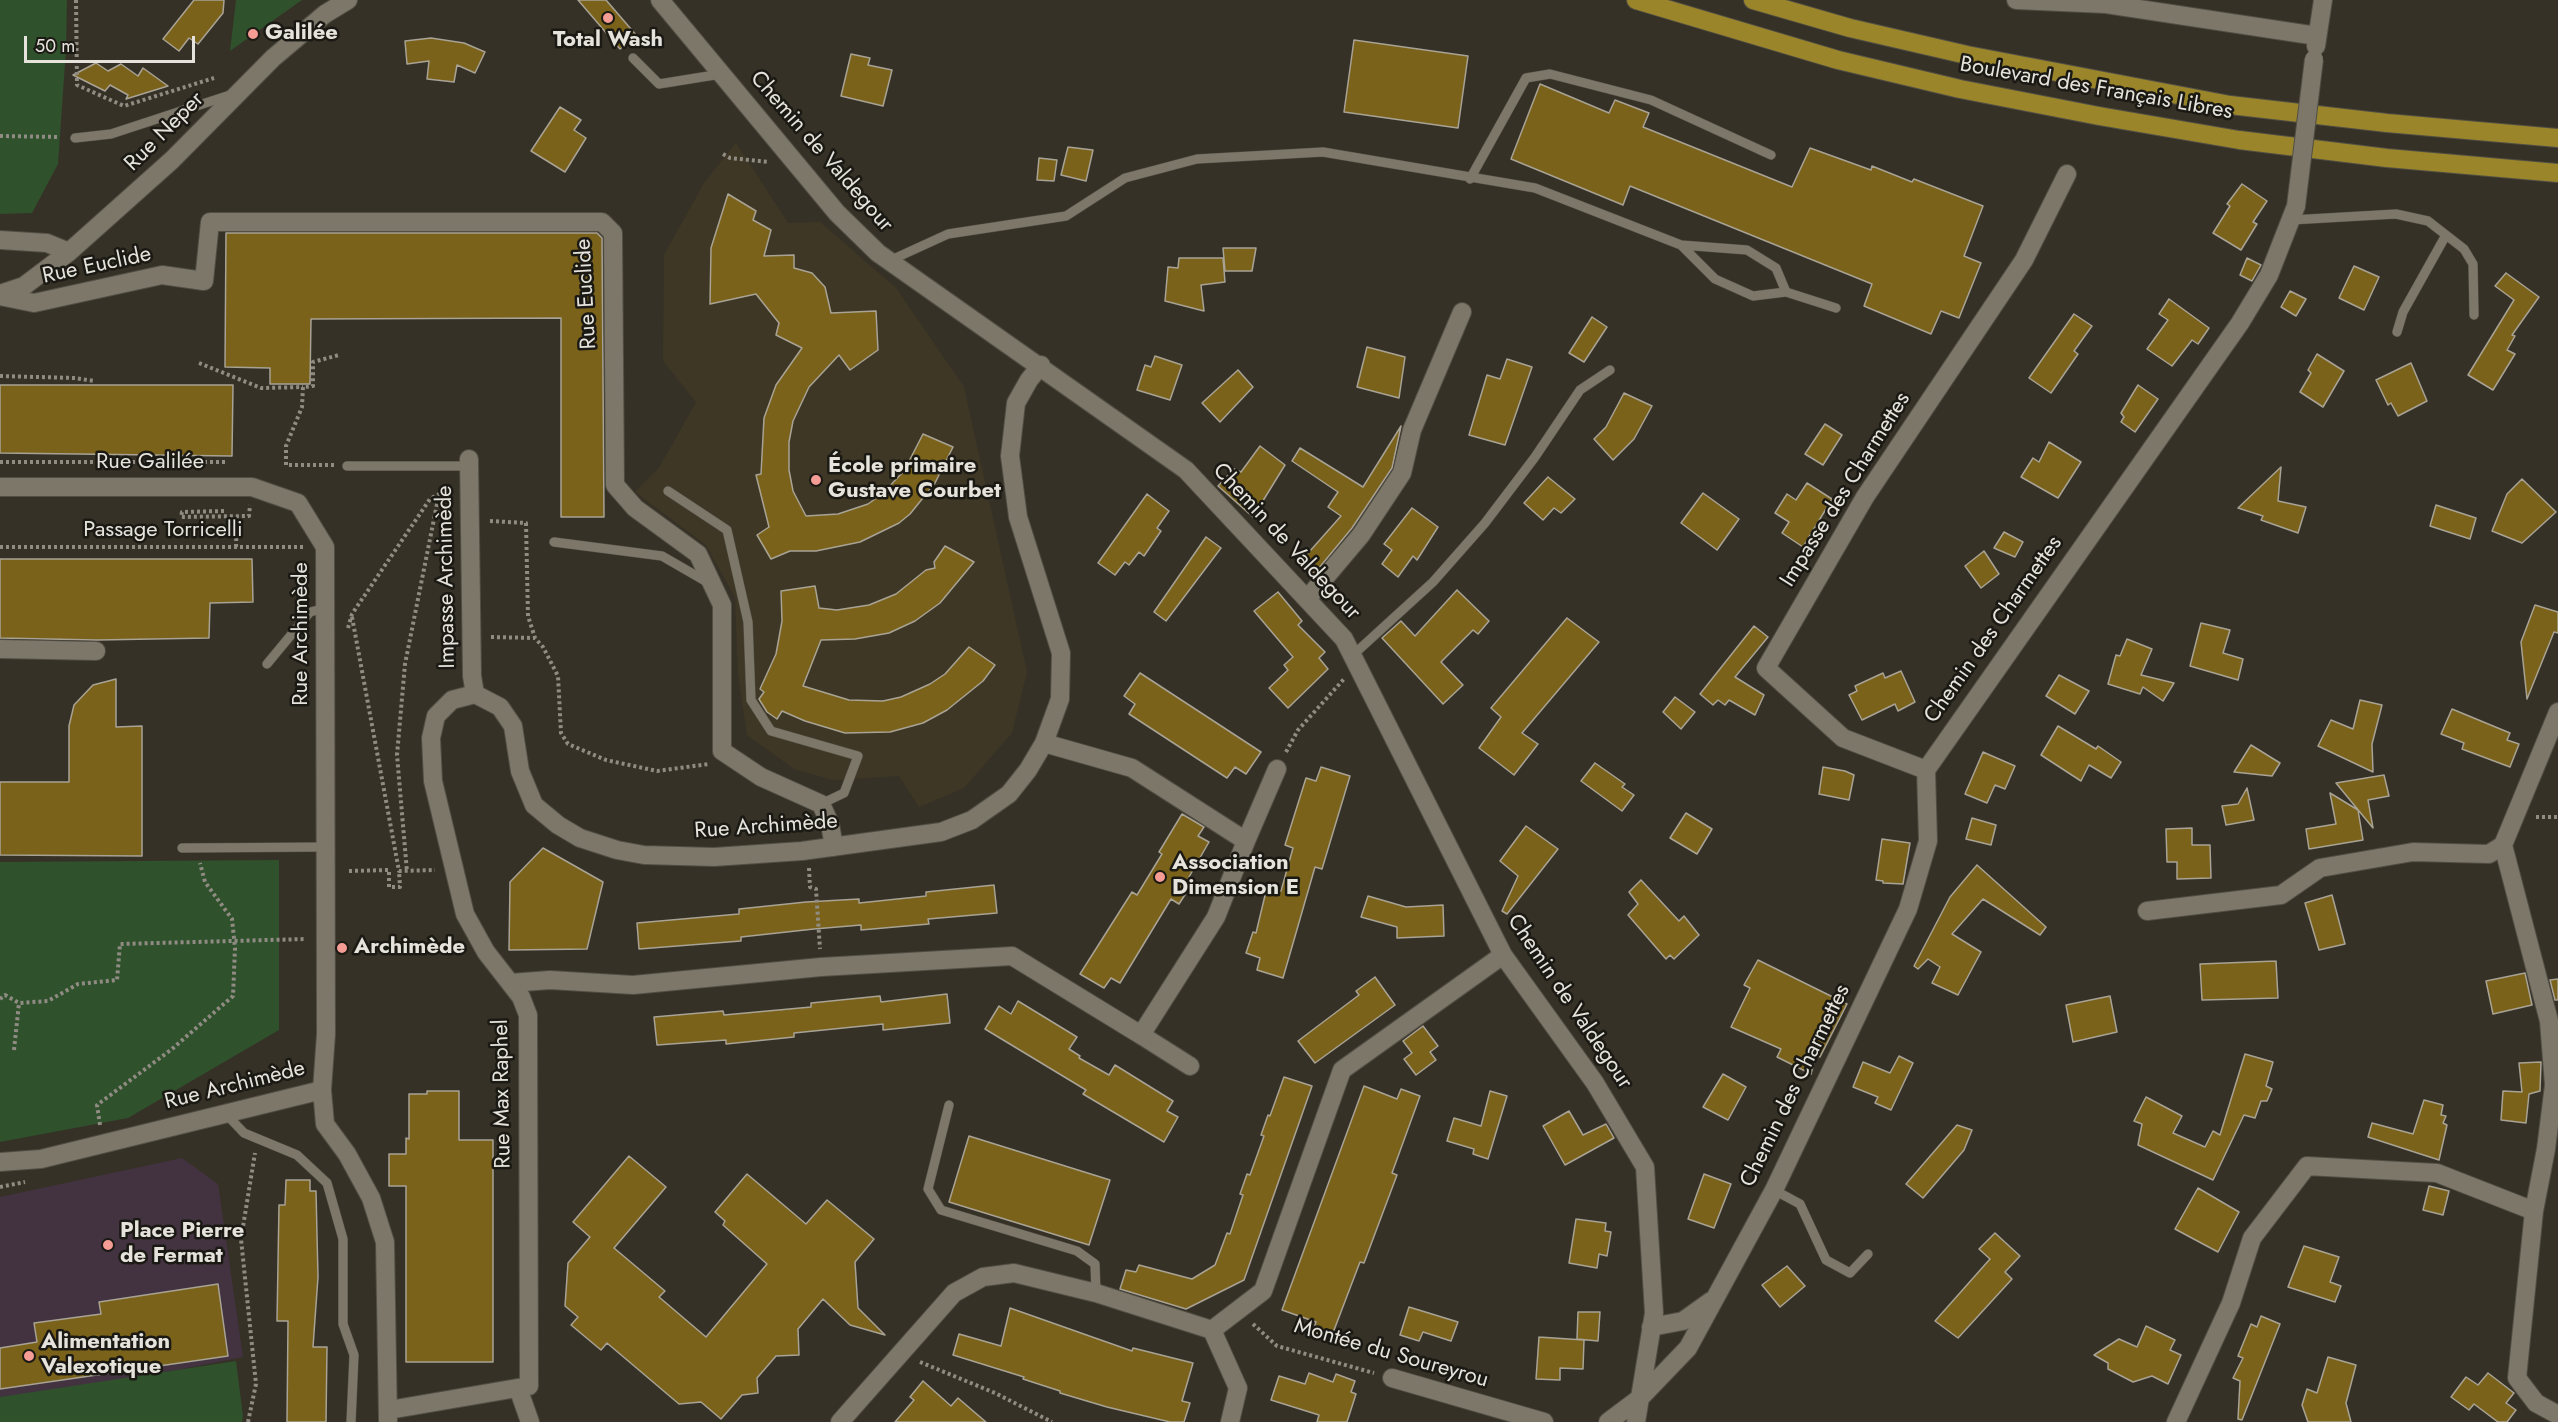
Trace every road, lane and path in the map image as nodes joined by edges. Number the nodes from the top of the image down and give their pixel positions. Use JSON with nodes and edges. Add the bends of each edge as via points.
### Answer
{"nodes":[{"id":1,"x":76,"y":0,"type":"edge"},
{"id":2,"x":348,"y":0,"type":"edge"},
{"id":3,"x":660,"y":0,"type":"edge"},
{"id":4,"x":1636,"y":0,"type":"edge"},
{"id":5,"x":1753,"y":0,"type":"edge"},
{"id":6,"x":2016,"y":0,"type":"edge"},
{"id":7,"x":2323,"y":0,"type":"edge"},
{"id":8,"x":2317,"y":36,"type":"junction"},
{"id":9,"x":633,"y":58,"type":"dead end"},
{"id":10,"x":721,"y":74,"type":"junction"},
{"id":11,"x":214,"y":78,"type":"dead end"},
{"id":12,"x":238,"y":93,"type":"junction"},
{"id":13,"x":0,"y":136,"type":"edge"},
{"id":14,"x":75,"y":138,"type":"joint"},
{"id":15,"x":2558,"y":138,"type":"edge"},
{"id":16,"x":723,"y":154,"type":"dead end"},
{"id":17,"x":1771,"y":155,"type":"dead end"},
{"id":18,"x":770,"y":162,"type":"dead end"},
{"id":19,"x":2558,"y":173,"type":"edge"},
{"id":20,"x":2067,"y":174,"type":"dead end"},
{"id":21,"x":1470,"y":179,"type":"junction"},
{"id":22,"x":2294,"y":213,"type":"junction"},
{"id":23,"x":2446,"y":235,"type":"junction"},
{"id":24,"x":0,"y":240,"type":"edge"},
{"id":25,"x":1681,"y":245,"type":"junction"},
{"id":26,"x":69,"y":252,"type":"junction"},
{"id":27,"x":889,"y":261,"type":"junction"},
{"id":28,"x":1786,"y":292,"type":"junction"},
{"id":29,"x":0,"y":295,"type":"edge"},
{"id":30,"x":1836,"y":308,"type":"dead end"},
{"id":31,"x":1462,"y":312,"type":"dead end"},
{"id":32,"x":2474,"y":315,"type":"dead end"},
{"id":33,"x":2397,"y":332,"type":"dead end"},
{"id":34,"x":339,"y":355,"type":"dead end"},
{"id":35,"x":199,"y":363,"type":"dead end"},
{"id":36,"x":1041,"y":366,"type":"junction"},
{"id":37,"x":1610,"y":370,"type":"dead end"},
{"id":38,"x":0,"y":376,"type":"edge"},
{"id":39,"x":94,"y":381,"type":"dead end"},
{"id":40,"x":303,"y":387,"type":"junction"},
{"id":41,"x":0,"y":462,"type":"edge"},
{"id":42,"x":227,"y":462,"type":"dead end"},
{"id":43,"x":469,"y":463,"type":"joint"},
{"id":44,"x":347,"y":466,"type":"joint"},
{"id":45,"x":0,"y":487,"type":"edge"},
{"id":46,"x":252,"y":487,"type":"junction"},
{"id":47,"x":668,"y":491,"type":"dead end"},
{"id":48,"x":439,"y":494,"type":"junction"},
{"id":49,"x":448,"y":495,"type":"dead end"},
{"id":50,"x":298,"y":503,"type":"joint"},
{"id":51,"x":224,"y":511,"type":"dead end"},
{"id":52,"x":237,"y":517,"type":"junction"},
{"id":53,"x":470,"y":520,"type":"junction"},
{"id":54,"x":554,"y":542,"type":"dead end"},
{"id":55,"x":0,"y":546,"type":"edge"},
{"id":56,"x":236,"y":547,"type":"junction"},
{"id":57,"x":326,"y":547,"type":"junction"},
{"id":58,"x":712,"y":584,"type":"junction"},
{"id":59,"x":1307,"y":599,"type":"junction"},
{"id":60,"x":326,"y":608,"type":"junction"},
{"id":61,"x":352,"y":614,"type":"junction"},
{"id":62,"x":348,"y":628,"type":"dead end"},
{"id":63,"x":471,"y":637,"type":"junction"},
{"id":64,"x":535,"y":638,"type":"junction"},
{"id":65,"x":0,"y":649,"type":"edge"},
{"id":66,"x":96,"y":651,"type":"dead end"},
{"id":67,"x":1356,"y":662,"type":"junction"},
{"id":68,"x":267,"y":664,"type":"dead end"},
{"id":69,"x":475,"y":694,"type":"junction"},
{"id":70,"x":2558,"y":712,"type":"edge"},
{"id":71,"x":1044,"y":743,"type":"junction"},
{"id":72,"x":729,"y":756,"type":"junction"},
{"id":73,"x":1277,"y":769,"type":"joint"},
{"id":74,"x":1926,"y":770,"type":"junction"},
{"id":75,"x":821,"y":804,"type":"junction"},
{"id":76,"x":1246,"y":841,"type":"junction"},
{"id":77,"x":2503,"y":845,"type":"junction"},
{"id":78,"x":326,"y":847,"type":"junction"},
{"id":79,"x":834,"y":847,"type":"junction"},
{"id":80,"x":182,"y":848,"type":"dead end"},
{"id":81,"x":196,"y":848,"type":"junction"},
{"id":82,"x":818,"y":866,"type":"dead end"},
{"id":83,"x":436,"y":870,"type":"dead end"},
{"id":84,"x":349,"y":871,"type":"dead end"},
{"id":85,"x":399,"y":871,"type":"junction"},
{"id":86,"x":407,"y":872,"type":"junction"},
{"id":87,"x":2147,"y":911,"type":"dead end"},
{"id":88,"x":326,"y":939,"type":"junction"},
{"id":89,"x":235,"y":942,"type":"junction"},
{"id":90,"x":1503,"y":955,"type":"junction"},
{"id":91,"x":821,"y":967,"type":"junction"},
{"id":92,"x":510,"y":983,"type":"junction"},
{"id":93,"x":0,"y":999,"type":"edge"},
{"id":94,"x":19,"y":1003,"type":"junction"},
{"id":95,"x":1141,"y":1035,"type":"junction"},
{"id":96,"x":14,"y":1050,"type":"dead end"},
{"id":97,"x":1190,"y":1066,"type":"dead end"},
{"id":98,"x":322,"y":1090,"type":"junction"},
{"id":99,"x":949,"y":1105,"type":"dead end"},
{"id":100,"x":225,"y":1113,"type":"junction"},
{"id":101,"x":257,"y":1139,"type":"junction"},
{"id":102,"x":102,"y":1143,"type":"junction"},
{"id":103,"x":0,"y":1162,"type":"edge"},
{"id":104,"x":1774,"y":1190,"type":"junction"},
{"id":105,"x":2534,"y":1211,"type":"junction"},
{"id":106,"x":1868,"y":1254,"type":"dead end"},
{"id":107,"x":1096,"y":1293,"type":"junction"},
{"id":108,"x":1715,"y":1298,"type":"junction"},
{"id":109,"x":1238,"y":1309,"type":"junction"},
{"id":110,"x":1651,"y":1327,"type":"junction"},
{"id":111,"x":1212,"y":1330,"type":"junction"},
{"id":112,"x":900,"y":1353,"type":"junction"},
{"id":113,"x":1392,"y":1378,"type":"joint"},
{"id":114,"x":518,"y":1388,"type":"junction"},
{"id":115,"x":1640,"y":1398,"type":"junction"},
{"id":116,"x":2558,"y":1414,"type":"edge"},
{"id":117,"x":388,"y":1416,"type":"edge"},
{"id":118,"x":248,"y":1422,"type":"edge"},
{"id":119,"x":351,"y":1422,"type":"edge"},
{"id":120,"x":530,"y":1422,"type":"edge"},
{"id":121,"x":840,"y":1422,"type":"edge"},
{"id":122,"x":1052,"y":1422,"type":"edge"},
{"id":123,"x":1230,"y":1422,"type":"edge"},
{"id":124,"x":1544,"y":1422,"type":"edge"},
{"id":125,"x":1608,"y":1422,"type":"edge"},
{"id":126,"x":1636,"y":1422,"type":"edge"},
{"id":127,"x":2176,"y":1422,"type":"edge"}],
"edges":[{"from":1,"to":11,"type":"path","via":[[77,85],[124,106]]},
{"from":2,"to":12,"type":"street","name":"Rue Neper","via":[[325,14]]},
{"from":3,"to":10,"type":"street","name":"Chemin de Valdegour"},
{"from":4,"to":19,"type":"main road","name":"Boulevard des Français Libres","via":[[1838,60],[2099,116],[2262,143]]},
{"from":5,"to":15,"type":"main road","name":"Boulevard des Français Libres","via":[[1967,55],[2230,105]]},
{"from":6,"to":8,"type":"street","via":[[2106,4]]},
{"from":7,"to":8,"type":"street","name":"Chemin des Charmettes"},
{"from":8,"to":22,"type":"street","name":"Chemin des Charmettes","bridge":true},
{"from":9,"to":10,"type":"lane","via":[[659,84]]},
{"from":10,"to":27,"type":"street","name":"Chemin de Valdegour","via":[[837,213]]},
{"from":12,"to":14,"type":"lane","via":[[111,134]]},
{"from":12,"to":26,"type":"street","name":"Rue Neper","via":[[172,160]]},
{"from":13,"to":14,"type":"path"},
{"from":16,"to":18,"type":"path"},
{"from":17,"to":21,"type":"lane","via":[[1651,100],[1550,74],[1526,78]]},
{"from":20,"to":74,"type":"street","name":"Impasse des Charmettes","via":[[2024,260],[1865,497],[1766,668],[1843,738]]},
{"from":21,"to":25,"type":"lane","via":[[1535,188]]},
{"from":21,"to":27,"type":"lane","via":[[1323,152],[1197,159],[1125,178],[1066,216],[948,234]]},
{"from":22,"to":23,"type":"lane","via":[[2396,214],[2428,221]]},
{"from":22,"to":74,"type":"street","name":"Chemin des Charmettes","via":[[2269,275],[2240,324]]},
{"from":23,"to":32,"type":"lane","via":[[2464,249],[2474,264]]},
{"from":23,"to":33,"type":"lane","via":[[2403,312]]},
{"from":24,"to":26,"type":"street","via":[[47,243]]},
{"from":25,"to":28,"type":"lane","via":[[1715,279],[1753,296]]},
{"from":25,"to":28,"type":"lane","via":[[1747,250],[1776,268]]},
{"from":26,"to":29,"type":"street","via":[[24,286]]},
{"from":27,"to":36,"type":"street","name":"Chemin de Valdegour"},
{"from":28,"to":30,"type":"lane"},
{"from":29,"to":58,"type":"street","name":"Rue Euclide","via":[[33,303],[162,275],[204,281],[210,222],[602,222],[613,233],[615,485],[634,508],[698,554]]},
{"from":31,"to":59,"type":"street","via":[[1412,430],[1402,473],[1361,535]]},
{"from":34,"to":40,"type":"path","via":[[313,362],[313,386]]},
{"from":35,"to":40,"type":"path","via":[[261,388]]},
{"from":36,"to":59,"type":"street","name":"Chemin de Valdegour","via":[[1186,471]]},
{"from":36,"to":71,"type":"street","name":"Rue Archimède","via":[[1016,404],[1010,456],[1018,518],[1061,652],[1060,699]]},
{"from":37,"to":67,"type":"lane","via":[[1580,390],[1485,523]]},
{"from":38,"to":39,"type":"path"},
{"from":40,"to":44,"type":"path","via":[[302,407],[285,446],[286,465]]},
{"from":41,"to":42,"type":"path"},
{"from":43,"to":44,"type":"lane"},
{"from":43,"to":53,"type":"street","name":"Impasse Archimède"},
{"from":45,"to":46,"type":"street","name":"Rue Galilée"},
{"from":46,"to":50,"type":"street","name":"Rue Galilée"},
{"from":46,"to":52,"type":"path","via":[[249,516]]},
{"from":47,"to":75,"type":"lane","via":[[727,530],[748,622],[751,700],[771,730],[858,756],[844,793]]},
{"from":48,"to":49,"type":"path"},
{"from":48,"to":61,"type":"path","via":[[430,499]]},
{"from":48,"to":86,"type":"path","via":[[405,664],[397,754]]},
{"from":50,"to":57,"type":"street","name":"Rue Archimède"},
{"from":51,"to":52,"type":"path","via":[[182,512],[182,517]]},
{"from":52,"to":56,"type":"path"},
{"from":53,"to":63,"type":"street","name":"Impasse Archimède"},
{"from":53,"to":64,"type":"path","via":[[526,523],[528,616]]},
{"from":54,"to":58,"type":"lane","via":[[662,556]]},
{"from":55,"to":56,"type":"path","name":"Passage Torricelli"},
{"from":56,"to":57,"type":"path","name":"Passage Torricelli"},
{"from":57,"to":60,"type":"street","name":"Rue Archimède"},
{"from":58,"to":72,"type":"street","name":"Rue Euclide","via":[[722,605],[722,751]]},
{"from":59,"to":67,"type":"street","name":"Chemin de Valdegour","via":[[1344,639]]},
{"from":60,"to":68,"type":"lane","via":[[310,612]]},
{"from":60,"to":78,"type":"street","name":"Rue Archimède"},
{"from":61,"to":62,"type":"path"},
{"from":61,"to":85,"type":"path"},
{"from":63,"to":64,"type":"path"},
{"from":63,"to":69,"type":"street","name":"Impasse Archimède"},
{"from":64,"to":72,"type":"path","via":[[558,676],[561,733],[568,744],[606,760],[657,771],[712,764]]},
{"from":65,"to":66,"type":"street"},
{"from":67,"to":73,"type":"path","via":[[1298,730]]},
{"from":67,"to":90,"type":"street","name":"Chemin de Valdegour"},
{"from":69,"to":79,"type":"street","name":"Rue Archimède","via":[[500,707],[513,726],[520,771],[534,805],[580,838],[644,855],[714,856]]},
{"from":69,"to":92,"type":"street","via":[[452,700],[436,716],[431,738],[433,781],[465,914],[486,952]]},
{"from":70,"to":77,"type":"street"},
{"from":71,"to":76,"type":"street","via":[[1132,768]]},
{"from":71,"to":79,"type":"street","name":"Rue Archimède","via":[[1008,794],[972,820],[940,832]]},
{"from":72,"to":75,"type":"street","via":[[761,777]]},
{"from":73,"to":76,"type":"street"},
{"from":74,"to":104,"type":"street","name":"Chemin des Charmettes","via":[[1928,841],[1908,909]]},
{"from":75,"to":79,"type":"street"},
{"from":76,"to":95,"type":"street","via":[[1216,917]]},
{"from":77,"to":87,"type":"street","via":[[2489,854],[2413,852],[2320,868],[2281,895]]},
{"from":77,"to":105,"type":"street","via":[[2549,1021],[2553,1052],[2554,1085]]},
{"from":78,"to":81,"type":"lane"},
{"from":78,"to":88,"type":"street","name":"Rue Archimède"},
{"from":80,"to":81,"type":"lane"},
{"from":81,"to":89,"type":"path","via":[[205,882],[232,918]]},
{"from":82,"to":91,"type":"path","via":[[809,868],[810,886],[816,889]]},
{"from":83,"to":86,"type":"path"},
{"from":84,"to":85,"type":"path","via":[[389,870],[390,886],[400,887]]},
{"from":85,"to":86,"type":"path"},
{"from":88,"to":89,"type":"path"},
{"from":88,"to":98,"type":"street","name":"Rue Archimède"},
{"from":89,"to":94,"type":"path","via":[[120,944],[117,980],[78,984],[48,1001]]},
{"from":89,"to":102,"type":"path","via":[[233,996],[172,1050],[97,1105]]},
{"from":90,"to":109,"type":"street","via":[[1342,1070],[1263,1291]]},
{"from":90,"to":110,"type":"street","name":"Chemin de Valdegour","via":[[1595,1083],[1646,1167]]},
{"from":91,"to":92,"type":"street","via":[[633,985],[550,980]]},
{"from":91,"to":95,"type":"street","via":[[1012,956]]},
{"from":92,"to":114,"type":"street","name":"Rue Max Raphel","via":[[528,1016],[529,1386]]},
{"from":93,"to":94,"type":"path","via":[[5,995]]},
{"from":94,"to":96,"type":"path"},
{"from":95,"to":97,"type":"street"},
{"from":98,"to":100,"type":"street","name":"Rue Archimède"},
{"from":98,"to":117,"type":"street","via":[[325,1124],[371,1198],[385,1242]]},
{"from":99,"to":107,"type":"lane","via":[[928,1189],[941,1209],[1077,1251],[1095,1264]]},
{"from":100,"to":101,"type":"lane","via":[[244,1133]]},
{"from":100,"to":102,"type":"street","name":"Rue Archimède"},
{"from":101,"to":118,"type":"path","via":[[241,1239],[256,1384]]},
{"from":101,"to":119,"type":"lane","via":[[297,1155],[327,1183],[343,1239],[343,1324],[354,1355]]},
{"from":102,"to":103,"type":"street","name":"Rue Archimède","via":[[41,1159]]},
{"from":104,"to":106,"type":"lane","via":[[1800,1204],[1826,1260],[1850,1273]]},
{"from":104,"to":108,"type":"street","name":"Chemin des Charmettes"},
{"from":105,"to":116,"type":"street","via":[[2517,1378],[2536,1403]]},
{"from":105,"to":127,"type":"street","via":[[2437,1173],[2307,1166],[2252,1238],[2231,1303]]},
{"from":107,"to":111,"type":"street"},
{"from":107,"to":112,"type":"street","via":[[1014,1273],[983,1277],[954,1293]]},
{"from":108,"to":110,"type":"street","name":"Chemin des Charmettes","via":[[1683,1322]]},
{"from":108,"to":115,"type":"street","name":"Chemin des Charmettes","via":[[1688,1348]]},
{"from":109,"to":111,"type":"street"},
{"from":109,"to":113,"type":"path","name":"Montée du Soureyrou","via":[[1276,1346]]},
{"from":110,"to":115,"type":"street","name":"Chemin de Valdegour"},
{"from":111,"to":123,"type":"street","via":[[1238,1388]]},
{"from":112,"to":121,"type":"street"},
{"from":112,"to":122,"type":"path"},
{"from":113,"to":124,"type":"street","name":"Montée du Soureyrou"},
{"from":114,"to":117,"type":"street"},
{"from":114,"to":120,"type":"street"},
{"from":115,"to":125,"type":"street","name":"Chemin des Charmettes"},
{"from":115,"to":126,"type":"street","name":"Chemin de Valdegour"}]}
